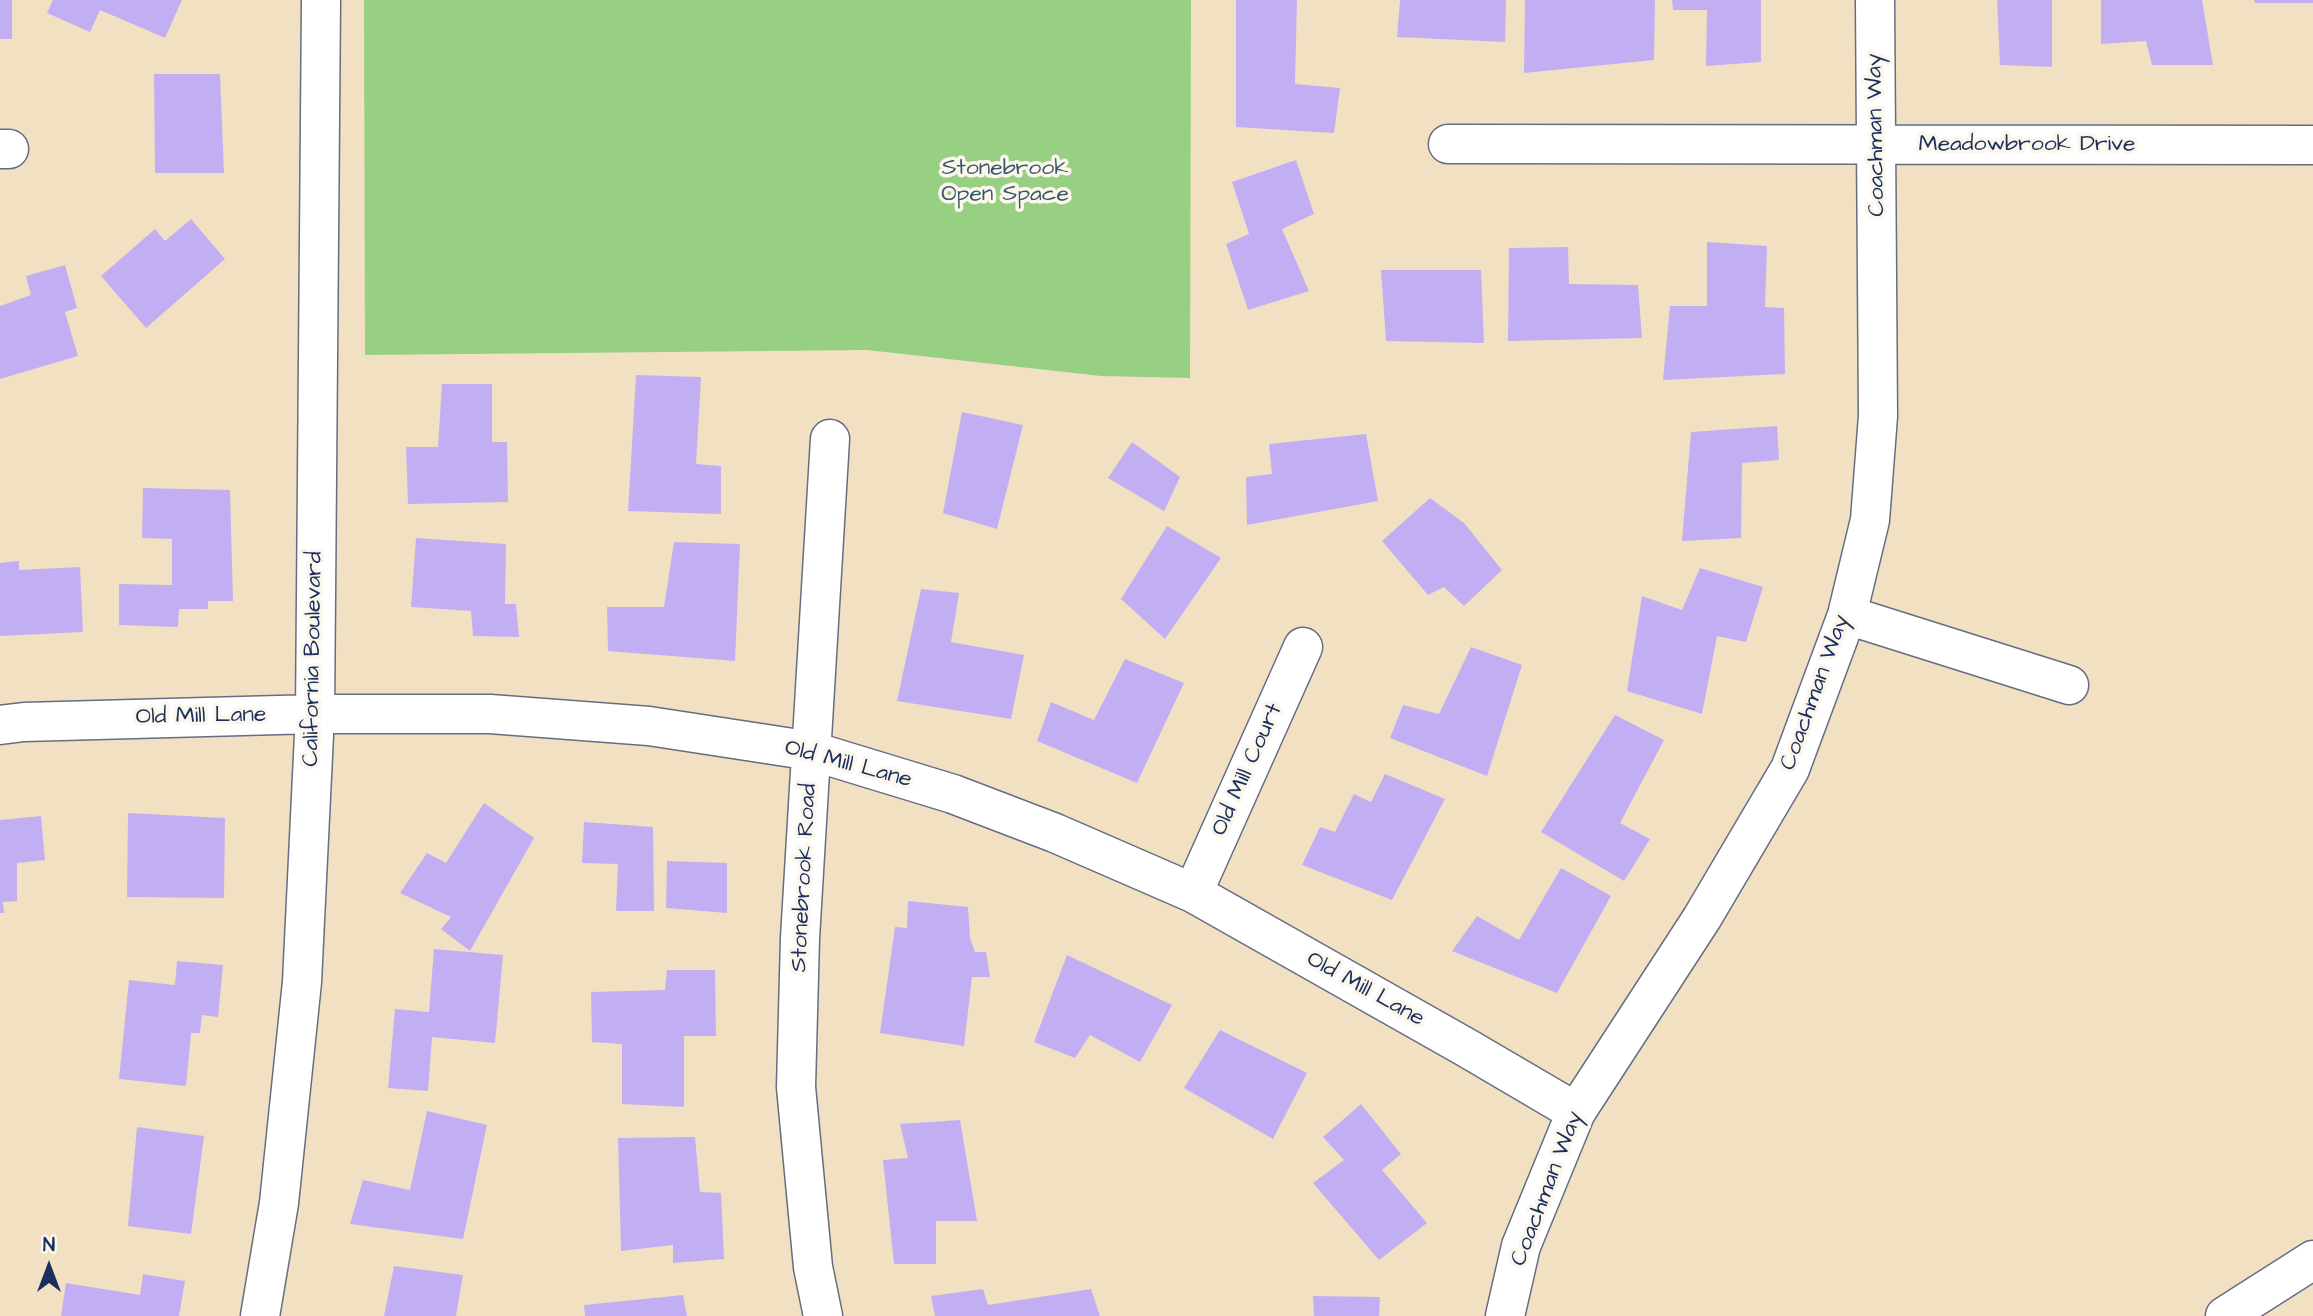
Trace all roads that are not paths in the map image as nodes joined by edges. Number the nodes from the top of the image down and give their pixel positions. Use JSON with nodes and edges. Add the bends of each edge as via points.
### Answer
{"nodes":[{"id":1,"x":321,"y":0,"type":"edge"},
{"id":2,"x":1875,"y":0,"type":"edge"},
{"id":3,"x":1448,"y":144,"type":"dead end"},
{"id":4,"x":1877,"y":145,"type":"junction"},
{"id":5,"x":2313,"y":145,"type":"edge"},
{"id":6,"x":830,"y":439,"type":"dead end"},
{"id":7,"x":1847,"y":615,"type":"junction"},
{"id":8,"x":1303,"y":647,"type":"dead end"},
{"id":9,"x":2069,"y":685,"type":"dead end"},
{"id":10,"x":315,"y":715,"type":"junction"},
{"id":11,"x":0,"y":725,"type":"edge"},
{"id":12,"x":812,"y":751,"type":"junction"},
{"id":13,"x":1193,"y":893,"type":"junction"},
{"id":14,"x":1576,"y":1112,"type":"junction"},
{"id":15,"x":2313,"y":1260,"type":"edge"},
{"id":16,"x":260,"y":1316,"type":"edge"},
{"id":17,"x":823,"y":1316,"type":"edge"},
{"id":18,"x":1505,"y":1316,"type":"edge"},
{"id":19,"x":2225,"y":1316,"type":"edge"}],
"edges":[{"from":1,"to":10,"type":"street","name":"California Boulevard"},
{"from":2,"to":4,"type":"street","name":"Coachman Way"},
{"from":3,"to":4,"type":"street","name":"Meadowbrook Drive"},
{"from":4,"to":5,"type":"street","name":"Meadowbrook Drive"},
{"from":4,"to":7,"type":"street","name":"Coachman Way","via":[[1878,416],[1870,520]]},
{"from":6,"to":12,"type":"street","name":"Stonebrook Road"},
{"from":7,"to":9,"type":"street"},
{"from":7,"to":14,"type":"street","name":"Coachman Way","via":[[1790,769],[1702,918]]},
{"from":8,"to":13,"type":"street","name":"Old Mill Court"},
{"from":10,"to":11,"type":"street","name":"Old Mill Lane"},
{"from":10,"to":12,"type":"street","name":"Old Mill Lane","via":[[490,715],[635,725]]},
{"from":10,"to":16,"type":"street","name":"California Boulevard","via":[[302,982],[279,1203]]},
{"from":12,"to":13,"type":"street","name":"Old Mill Lane","via":[[953,794]]},
{"from":12,"to":17,"type":"street","name":"Stonebrook Road","via":[[796,1087],[813,1268]]},
{"from":13,"to":14,"type":"street","name":"Old Mill Lane"},
{"from":14,"to":18,"type":"street","name":"Coachman Way","via":[[1521,1246]]},
{"from":15,"to":19,"type":"street"}]}
